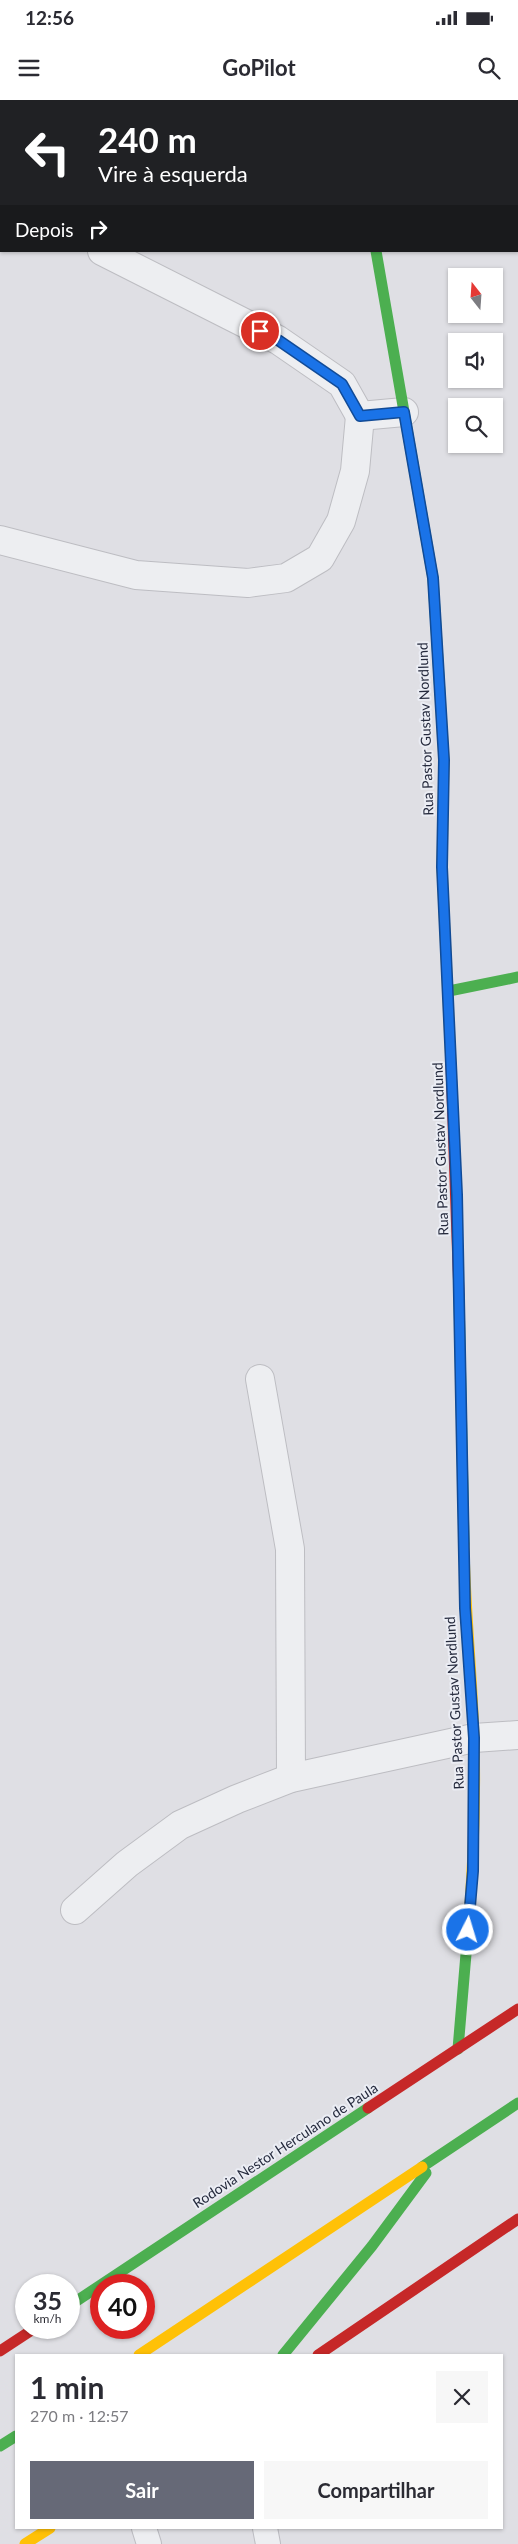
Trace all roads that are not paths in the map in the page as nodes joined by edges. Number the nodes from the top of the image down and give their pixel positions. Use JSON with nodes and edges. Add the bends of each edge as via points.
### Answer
{"nodes":[{"id":1,"x":104,"y":252,"type":"edge"},
{"id":2,"x":376,"y":252,"type":"edge"},
{"id":3,"x":404,"y":412,"type":"junction"},
{"id":4,"x":360,"y":416,"type":"junction"},
{"id":5,"x":0,"y":540,"type":"edge"},
{"id":6,"x":518,"y":977,"type":"edge"},
{"id":7,"x":449,"y":991,"type":"junction"},
{"id":8,"x":260,"y":1379,"type":"dead end"},
{"id":9,"x":518,"y":1735,"type":"edge"},
{"id":10,"x":474,"y":1738,"type":"junction"},
{"id":11,"x":291,"y":1778,"type":"junction"},
{"id":12,"x":75,"y":1910,"type":"dead end"},
{"id":13,"x":518,"y":2009,"type":"edge"},
{"id":14,"x":458,"y":2049,"type":"junction"},
{"id":15,"x":518,"y":2103,"type":"edge"},
{"id":16,"x":438,"y":2157,"type":"junction"},
{"id":17,"x":518,"y":2219,"type":"edge"},
{"id":18,"x":80,"y":2299,"type":"edge"},
{"id":19,"x":18,"y":2339,"type":"edge"},
{"id":20,"x":0,"y":2351,"type":"edge"},
{"id":21,"x":141,"y":2354,"type":"edge"},
{"id":22,"x":285,"y":2354,"type":"edge"},
{"id":23,"x":319,"y":2354,"type":"edge"},
{"id":24,"x":15,"y":2437,"type":"edge"},
{"id":25,"x":0,"y":2446,"type":"edge"},
{"id":26,"x":48,"y":2529,"type":"edge"},
{"id":27,"x":144,"y":2529,"type":"edge"},
{"id":28,"x":265,"y":2529,"type":"edge"},
{"id":29,"x":25,"y":2544,"type":"edge"},
{"id":30,"x":150,"y":2544,"type":"edge"},
{"id":31,"x":268,"y":2544,"type":"edge"}],
"edges":[{"from":1,"to":4,"type":"street","via":[[278,340],[342,384]]},
{"from":2,"to":3,"type":"main road","name":"Rua Pastor Gustav Nordlund"},
{"from":3,"to":4,"type":"street"},
{"from":3,"to":7,"type":"main road","name":"Rua Pastor Gustav Nordlund","via":[[433,578],[444,760],[442,867]]},
{"from":4,"to":5,"type":"street","via":[[355,471],[341,521],[320,558],[286,578],[248,583],[136,575]]},
{"from":6,"to":7,"type":"main road"},
{"from":7,"to":10,"type":"main road","name":"Rua Pastor Gustav Nordlund","via":[[457,1195],[465,1608]]},
{"from":8,"to":11,"type":"street","via":[[290,1549]]},
{"from":9,"to":10,"type":"street"},
{"from":10,"to":11,"type":"street"},
{"from":10,"to":14,"type":"main road","name":"Rua Pastor Gustav Nordlund","via":[[473,1871]]},
{"from":11,"to":12,"type":"street","via":[[180,1825],[127,1864]]},
{"from":13,"to":14,"type":"main road","name":"Rodovia Nestor Herculano de Paula"},
{"from":14,"to":18,"type":"main road","name":"Rodovia Nestor Herculano de Paula"},
{"from":15,"to":16,"type":"main road"},
{"from":16,"to":21,"type":"main road"},
{"from":16,"to":22,"type":"main road","via":[[372,2246]]},
{"from":17,"to":23,"type":"main road"},
{"from":19,"to":20,"type":"main road"},
{"from":24,"to":25,"type":"main road"},
{"from":26,"to":29,"type":"main road"},
{"from":27,"to":30,"type":"lane"},
{"from":28,"to":31,"type":"lane"}]}
